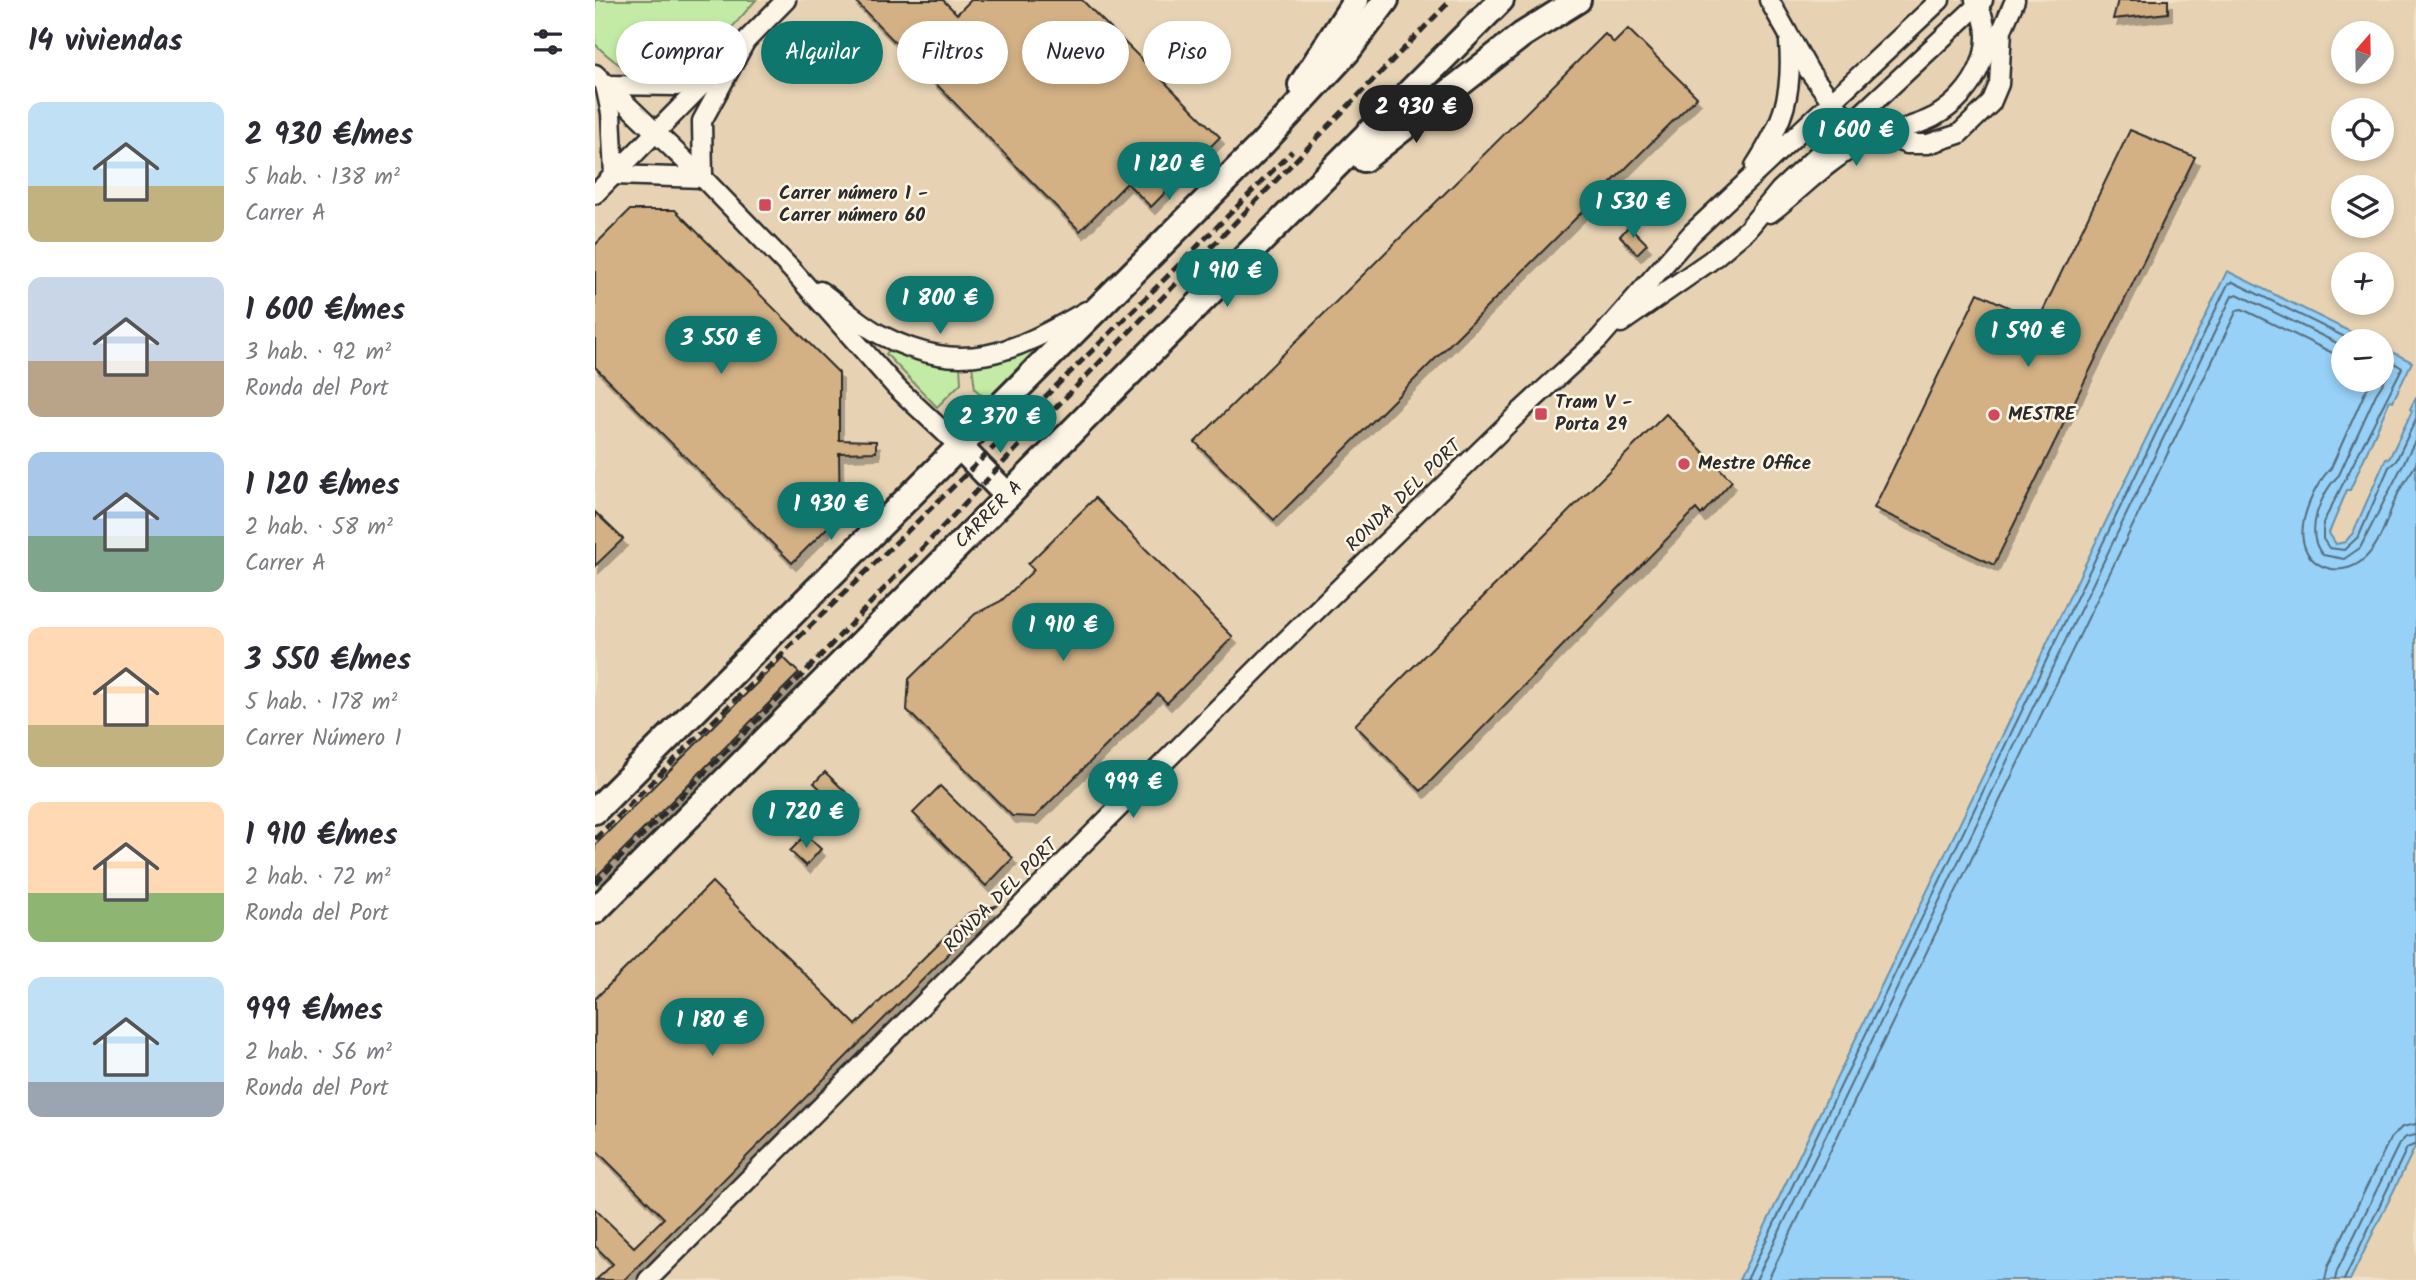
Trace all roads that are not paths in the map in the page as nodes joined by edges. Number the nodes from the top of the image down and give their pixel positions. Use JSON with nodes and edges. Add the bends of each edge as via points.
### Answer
{"nodes":[{"id":1,"x":786,"y":0,"type":"edge"},
{"id":2,"x":1356,"y":0,"type":"edge"},
{"id":3,"x":1386,"y":0,"type":"edge"},
{"id":4,"x":1501,"y":0,"type":"edge"},
{"id":5,"x":1578,"y":0,"type":"edge"},
{"id":6,"x":1769,"y":0,"type":"edge"},
{"id":7,"x":1940,"y":0,"type":"edge"},
{"id":8,"x":2015,"y":0,"type":"edge"},
{"id":9,"x":1979,"y":1,"type":"edge"},
{"id":10,"x":1788,"y":34,"type":"junction"},
{"id":11,"x":747,"y":40,"type":"edge"},
{"id":12,"x":600,"y":79,"type":"edge"},
{"id":13,"x":655,"y":84,"type":"edge"},
{"id":14,"x":680,"y":84,"type":"edge"},
{"id":15,"x":704,"y":84,"type":"edge"},
{"id":16,"x":722,"y":84,"type":"edge"},
{"id":17,"x":1832,"y":102,"type":"junction"},
{"id":18,"x":1853,"y":124,"type":"junction"},
{"id":19,"x":656,"y":134,"type":"junction"},
{"id":20,"x":1878,"y":135,"type":"junction"},
{"id":21,"x":1261,"y":145,"type":"junction"},
{"id":22,"x":614,"y":175,"type":"junction"},
{"id":23,"x":703,"y":178,"type":"junction"},
{"id":24,"x":1740,"y":189,"type":"junction"},
{"id":25,"x":595,"y":194,"type":"edge"},
{"id":26,"x":1747,"y":230,"type":"junction"},
{"id":27,"x":1238,"y":266,"type":"junction"},
{"id":28,"x":792,"y":270,"type":"junction"},
{"id":29,"x":1099,"y":304,"type":"junction"},
{"id":30,"x":1599,"y":340,"type":"junction"},
{"id":31,"x":959,"y":446,"type":"junction"},
{"id":32,"x":1008,"y":496,"type":"junction"},
{"id":33,"x":595,"y":811,"type":"edge"},
{"id":34,"x":595,"y":911,"type":"edge"},
{"id":35,"x":648,"y":1280,"type":"edge"}],
"edges":[{"from":1,"to":11,"type":"street"},
{"from":2,"to":21,"type":"main road"},
{"from":3,"to":21,"type":"main road","via":[[1347,52]]},
{"from":4,"to":27,"type":"main road","name":"CARRER A"},
{"from":5,"to":27,"type":"main road","via":[[1522,35],[1393,134]]},
{"from":6,"to":10,"type":"street"},
{"from":7,"to":17,"type":"street","name":"RONDA DEL PORT"},
{"from":8,"to":20,"type":"street","via":[[2003,30],[1999,84],[1978,118],[1959,134],[1928,144],[1907,144]]},
{"from":9,"to":18,"type":"street","name":"RONDA DEL PORT"},
{"from":9,"to":20,"type":"street","via":[[1986,49],[1967,88],[1933,117]]},
{"from":10,"to":17,"type":"street"},
{"from":10,"to":24,"type":"street","via":[[1791,82],[1783,116]]},
{"from":12,"to":19,"type":"street"},
{"from":12,"to":22,"type":"street","via":[[611,113]]},
{"from":13,"to":14,"type":"street"},
{"from":15,"to":19,"type":"street"},
{"from":16,"to":23,"type":"street","via":[[702,121]]},
{"from":17,"to":18,"type":"street"},
{"from":17,"to":24,"type":"street","name":"RONDA DEL PORT"},
{"from":18,"to":20,"type":"street"},
{"from":18,"to":26,"type":"street","name":"RONDA DEL PORT","via":[[1780,190]]},
{"from":19,"to":22,"type":"street"},
{"from":19,"to":23,"type":"street"},
{"from":20,"to":26,"type":"street","via":[[1838,157]]},
{"from":21,"to":29,"type":"main road"},
{"from":22,"to":23,"type":"street"},
{"from":22,"to":25,"type":"street"},
{"from":23,"to":28,"type":"street"},
{"from":24,"to":30,"type":"street","name":"RONDA DEL PORT","via":[[1692,233]]},
{"from":26,"to":30,"type":"street","name":"RONDA DEL PORT"},
{"from":27,"to":32,"type":"main road","name":"CARRER A"},
{"from":28,"to":29,"type":"street","via":[[879,335],[944,357],[1004,352]]},
{"from":28,"to":31,"type":"street","via":[[895,387]]},
{"from":29,"to":31,"type":"main road"},
{"from":30,"to":35,"type":"street","name":"RONDA DEL PORT","via":[[1277,649]]},
{"from":31,"to":32,"type":"main road"},
{"from":31,"to":33,"type":"main road"},
{"from":32,"to":34,"type":"main road","name":"CARRER A"}]}
